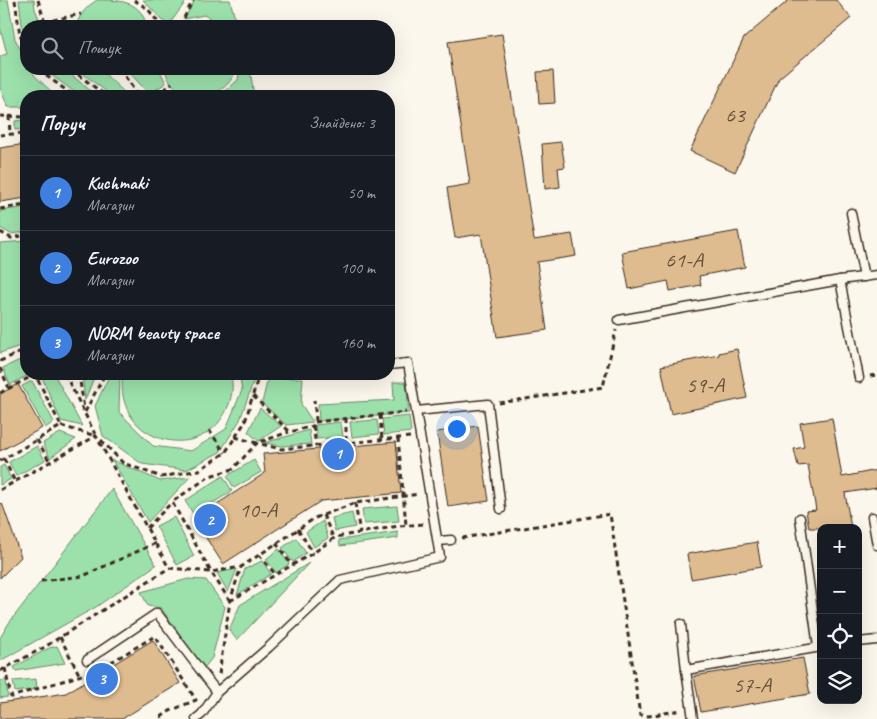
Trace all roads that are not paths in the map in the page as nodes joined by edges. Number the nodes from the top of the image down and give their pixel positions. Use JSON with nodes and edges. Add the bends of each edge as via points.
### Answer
{"nodes":[{"id":1,"x":851,"y":213,"type":"dead end"},
{"id":2,"x":877,"y":275,"type":"edge"},
{"id":3,"x":864,"y":277,"type":"junction"},
{"id":4,"x":840,"y":280,"type":"junction"},
{"id":5,"x":619,"y":320,"type":"road end"},
{"id":6,"x":395,"y":364,"type":"edge"},
{"id":7,"x":859,"y":378,"type":"dead end"},
{"id":8,"x":416,"y":411,"type":"junction"},
{"id":9,"x":501,"y":509,"type":"dead end"},
{"id":10,"x":872,"y":517,"type":"dead end"},
{"id":11,"x":800,"y":518,"type":"dead end"},
{"id":12,"x":451,"y":540,"type":"road end"},
{"id":13,"x":438,"y":541,"type":"junction"},
{"id":14,"x":877,"y":545,"type":"edge"},
{"id":15,"x":681,"y":624,"type":"dead end"},
{"id":16,"x":817,"y":634,"type":"edge"},
{"id":17,"x":877,"y":640,"type":"edge"},
{"id":18,"x":862,"y":642,"type":"edge"},
{"id":19,"x":817,"y":648,"type":"edge"},
{"id":20,"x":86,"y":660,"type":"dead end"},
{"id":21,"x":686,"y":670,"type":"junction"},
{"id":22,"x":217,"y":692,"type":"junction"},
{"id":23,"x":196,"y":719,"type":"edge"},
{"id":24,"x":693,"y":719,"type":"edge"}],
"edges":[{"from":1,"to":3,"type":"lane"},
{"from":2,"to":3,"type":"lane"},
{"from":3,"to":4,"type":"lane"},
{"from":4,"to":5,"type":"lane"},
{"from":4,"to":7,"type":"lane"},
{"from":6,"to":8,"type":"lane","via":[[408,363]]},
{"from":8,"to":9,"type":"lane","via":[[488,404]]},
{"from":8,"to":13,"type":"lane"},
{"from":10,"to":14,"type":"lane"},
{"from":11,"to":16,"type":"lane"},
{"from":12,"to":13,"type":"lane"},
{"from":13,"to":22,"type":"lane","via":[[440,557],[340,580]]},
{"from":15,"to":21,"type":"lane"},
{"from":17,"to":18,"type":"lane"},
{"from":19,"to":21,"type":"lane"},
{"from":20,"to":22,"type":"lane","via":[[158,613]]},
{"from":21,"to":24,"type":"lane"},
{"from":22,"to":23,"type":"lane"}]}
